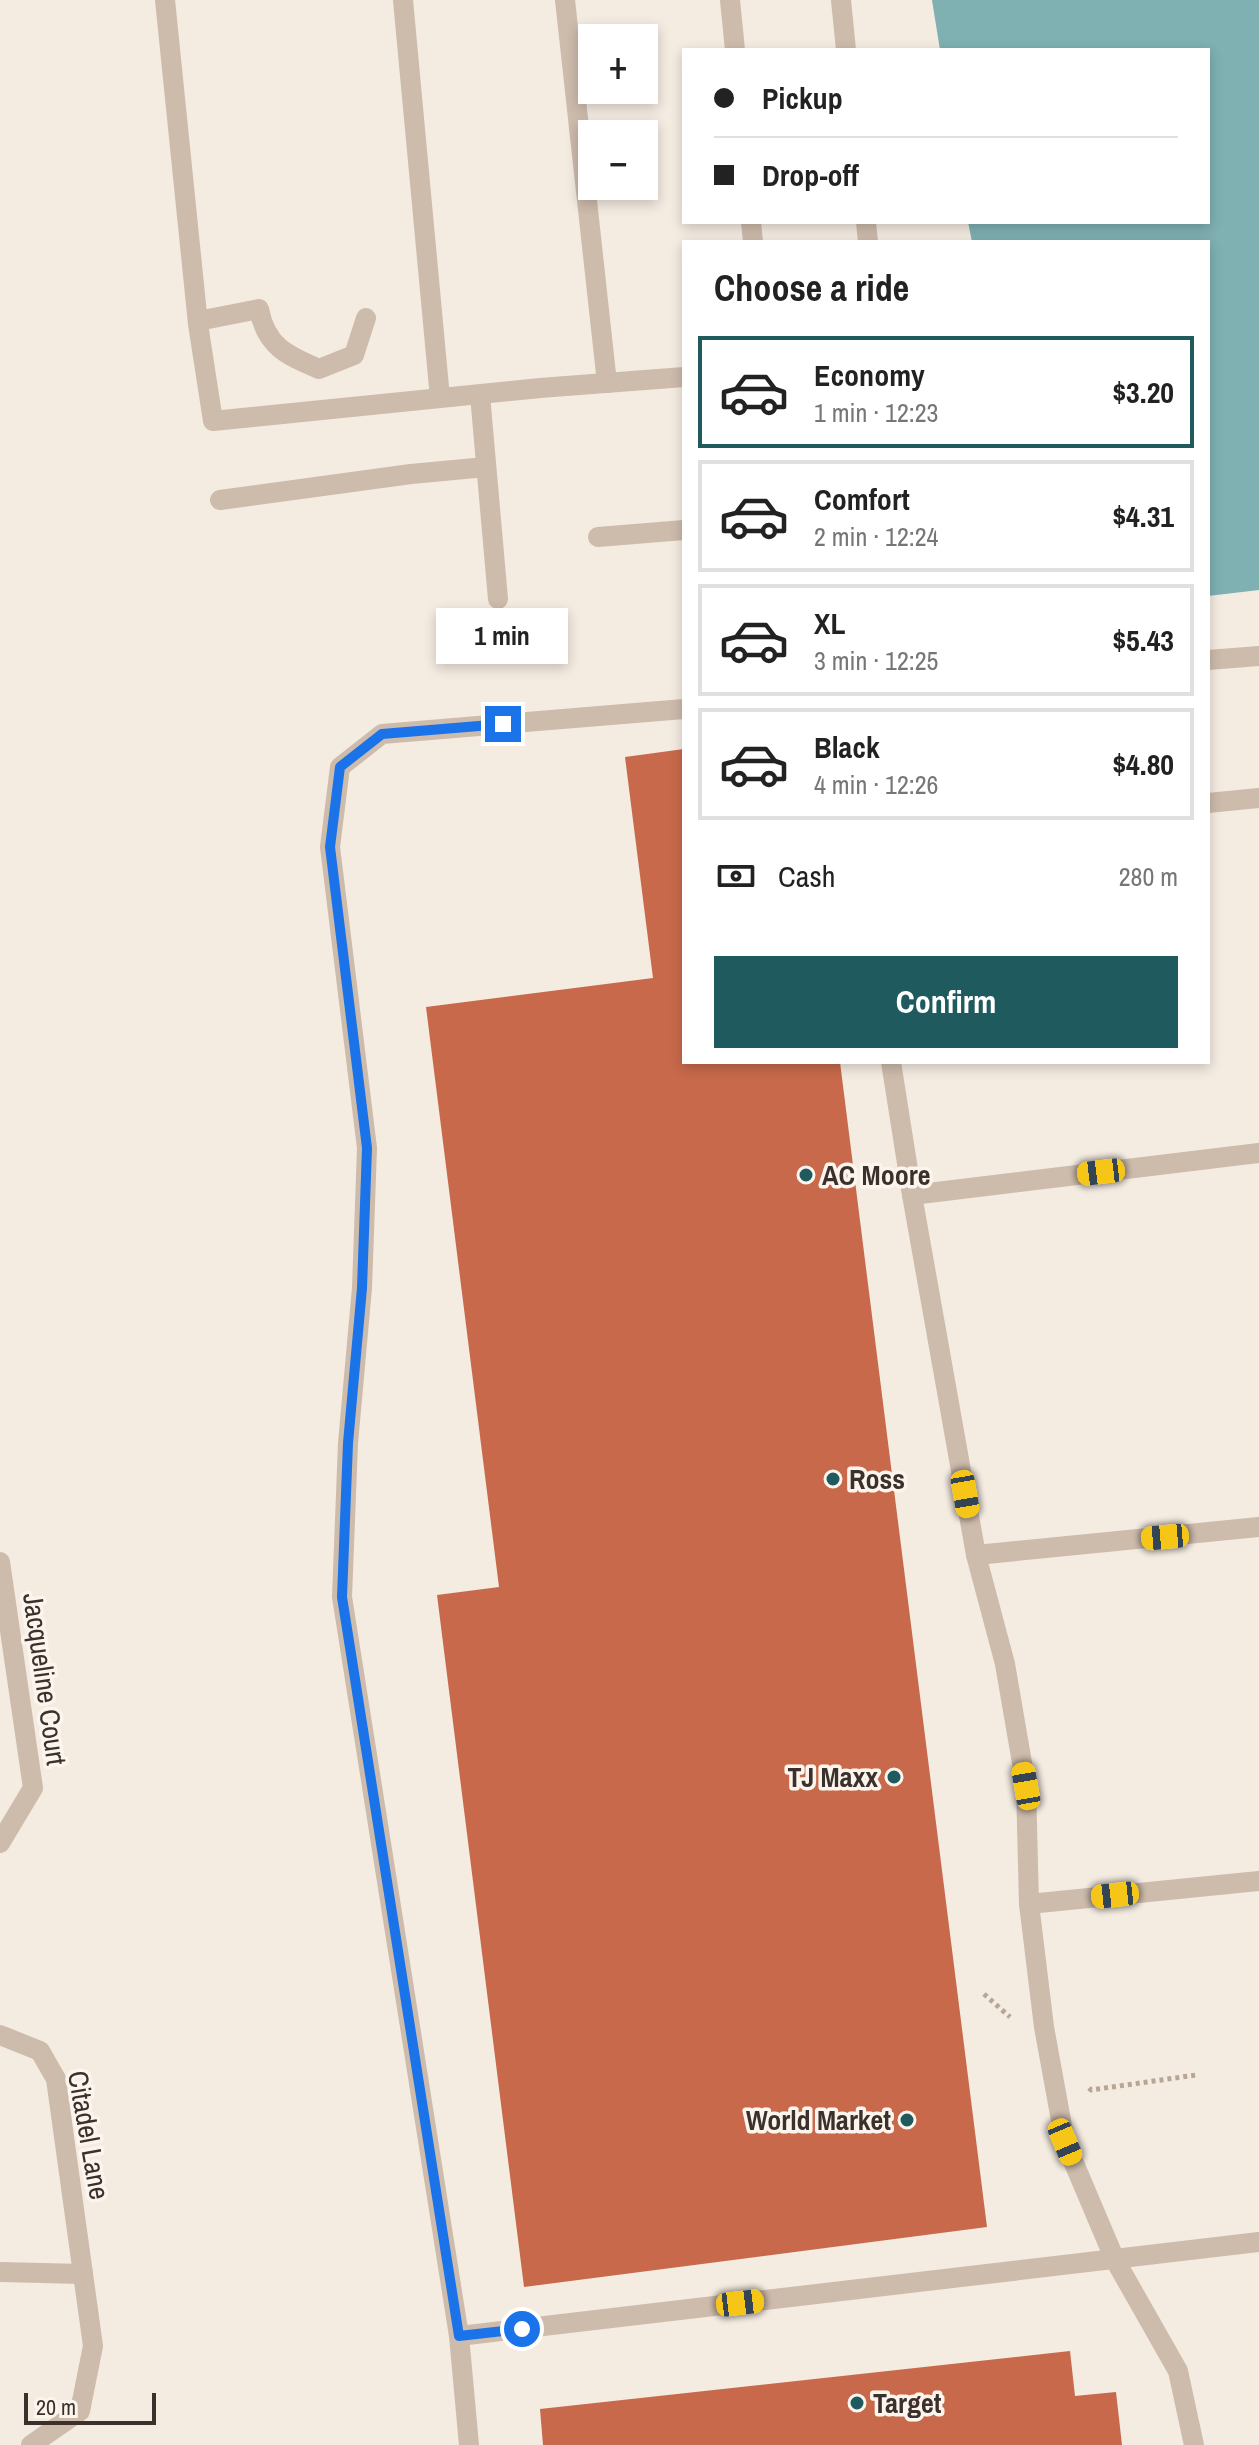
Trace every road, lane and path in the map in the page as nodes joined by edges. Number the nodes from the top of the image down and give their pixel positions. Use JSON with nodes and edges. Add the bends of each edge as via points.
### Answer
{"nodes":[{"id":1,"x":165,"y":0,"type":"edge"},
{"id":2,"x":403,"y":0,"type":"edge"},
{"id":3,"x":565,"y":0,"type":"edge"},
{"id":4,"x":730,"y":0,"type":"edge"},
{"id":5,"x":841,"y":0,"type":"edge"},
{"id":6,"x":735,"y":48,"type":"edge"},
{"id":7,"x":846,"y":48,"type":"edge"},
{"id":8,"x":366,"y":318,"type":"dead end"},
{"id":9,"x":198,"y":321,"type":"junction"},
{"id":10,"x":682,"y":377,"type":"edge"},
{"id":11,"x":607,"y":383,"type":"junction"},
{"id":12,"x":480,"y":395,"type":"junction"},
{"id":13,"x":440,"y":398,"type":"junction"},
{"id":14,"x":486,"y":467,"type":"junction"},
{"id":15,"x":220,"y":500,"type":"dead end"},
{"id":16,"x":682,"y":530,"type":"edge"},
{"id":17,"x":598,"y":537,"type":"dead end"},
{"id":18,"x":498,"y":599,"type":"dead end"},
{"id":19,"x":1259,"y":656,"type":"edge"},
{"id":20,"x":1210,"y":660,"type":"edge"},
{"id":21,"x":682,"y":709,"type":"edge"},
{"id":22,"x":1259,"y":798,"type":"edge"},
{"id":23,"x":1210,"y":803,"type":"edge"},
{"id":24,"x":891,"y":1064,"type":"edge"},
{"id":25,"x":1259,"y":1153,"type":"edge"},
{"id":26,"x":912,"y":1195,"type":"junction"},
{"id":27,"x":1259,"y":1527,"type":"edge"},
{"id":28,"x":976,"y":1555,"type":"junction"},
{"id":29,"x":0,"y":1562,"type":"edge"},
{"id":30,"x":0,"y":1843,"type":"edge"},
{"id":31,"x":1259,"y":1881,"type":"edge"},
{"id":32,"x":1029,"y":1904,"type":"junction"},
{"id":33,"x":0,"y":2035,"type":"edge"},
{"id":34,"x":1259,"y":2242,"type":"edge"},
{"id":35,"x":1115,"y":2260,"type":"junction"},
{"id":36,"x":0,"y":2272,"type":"edge"},
{"id":37,"x":83,"y":2274,"type":"junction"},
{"id":38,"x":459,"y":2336,"type":"junction"},
{"id":39,"x":31,"y":2445,"type":"edge"},
{"id":40,"x":469,"y":2445,"type":"edge"},
{"id":41,"x":1194,"y":2445,"type":"edge"}],
"edges":[{"from":1,"to":9,"type":"street"},
{"from":2,"to":13,"type":"street"},
{"from":3,"to":11,"type":"street"},
{"from":4,"to":6,"type":"street"},
{"from":5,"to":7,"type":"street"},
{"from":8,"to":9,"type":"street","via":[[354,355],[319,369],[286,355],[263,329],[259,309]]},
{"from":9,"to":13,"type":"street","via":[[213,421]]},
{"from":10,"to":11,"type":"street"},
{"from":11,"to":12,"type":"street"},
{"from":12,"to":13,"type":"street"},
{"from":12,"to":14,"type":"street"},
{"from":14,"to":15,"type":"street"},
{"from":14,"to":18,"type":"street"},
{"from":16,"to":17,"type":"street"},
{"from":19,"to":20,"type":"street"},
{"from":21,"to":38,"type":"street","via":[[382,734],[340,767],[330,847],[367,1148],[342,1597]]},
{"from":22,"to":23,"type":"street"},
{"from":24,"to":26,"type":"street"},
{"from":25,"to":26,"type":"street"},
{"from":26,"to":28,"type":"street"},
{"from":27,"to":28,"type":"street"},
{"from":28,"to":32,"type":"street","via":[[1005,1664],[1026,1786]]},
{"from":29,"to":30,"type":"street","name":"Jacqueline Court","via":[[33,1788]]},
{"from":31,"to":32,"type":"street"},
{"from":32,"to":35,"type":"street","via":[[1065,2142]]},
{"from":33,"to":37,"type":"street","name":"Citadel Lane","via":[[40,2051],[56,2079]]},
{"from":34,"to":35,"type":"street"},
{"from":35,"to":38,"type":"street"},
{"from":35,"to":41,"type":"street","via":[[1178,2371]]},
{"from":36,"to":37,"type":"street"},
{"from":37,"to":39,"type":"street","name":"Citadel Lane","via":[[93,2346],[80,2411]]},
{"from":38,"to":40,"type":"street"}]}
